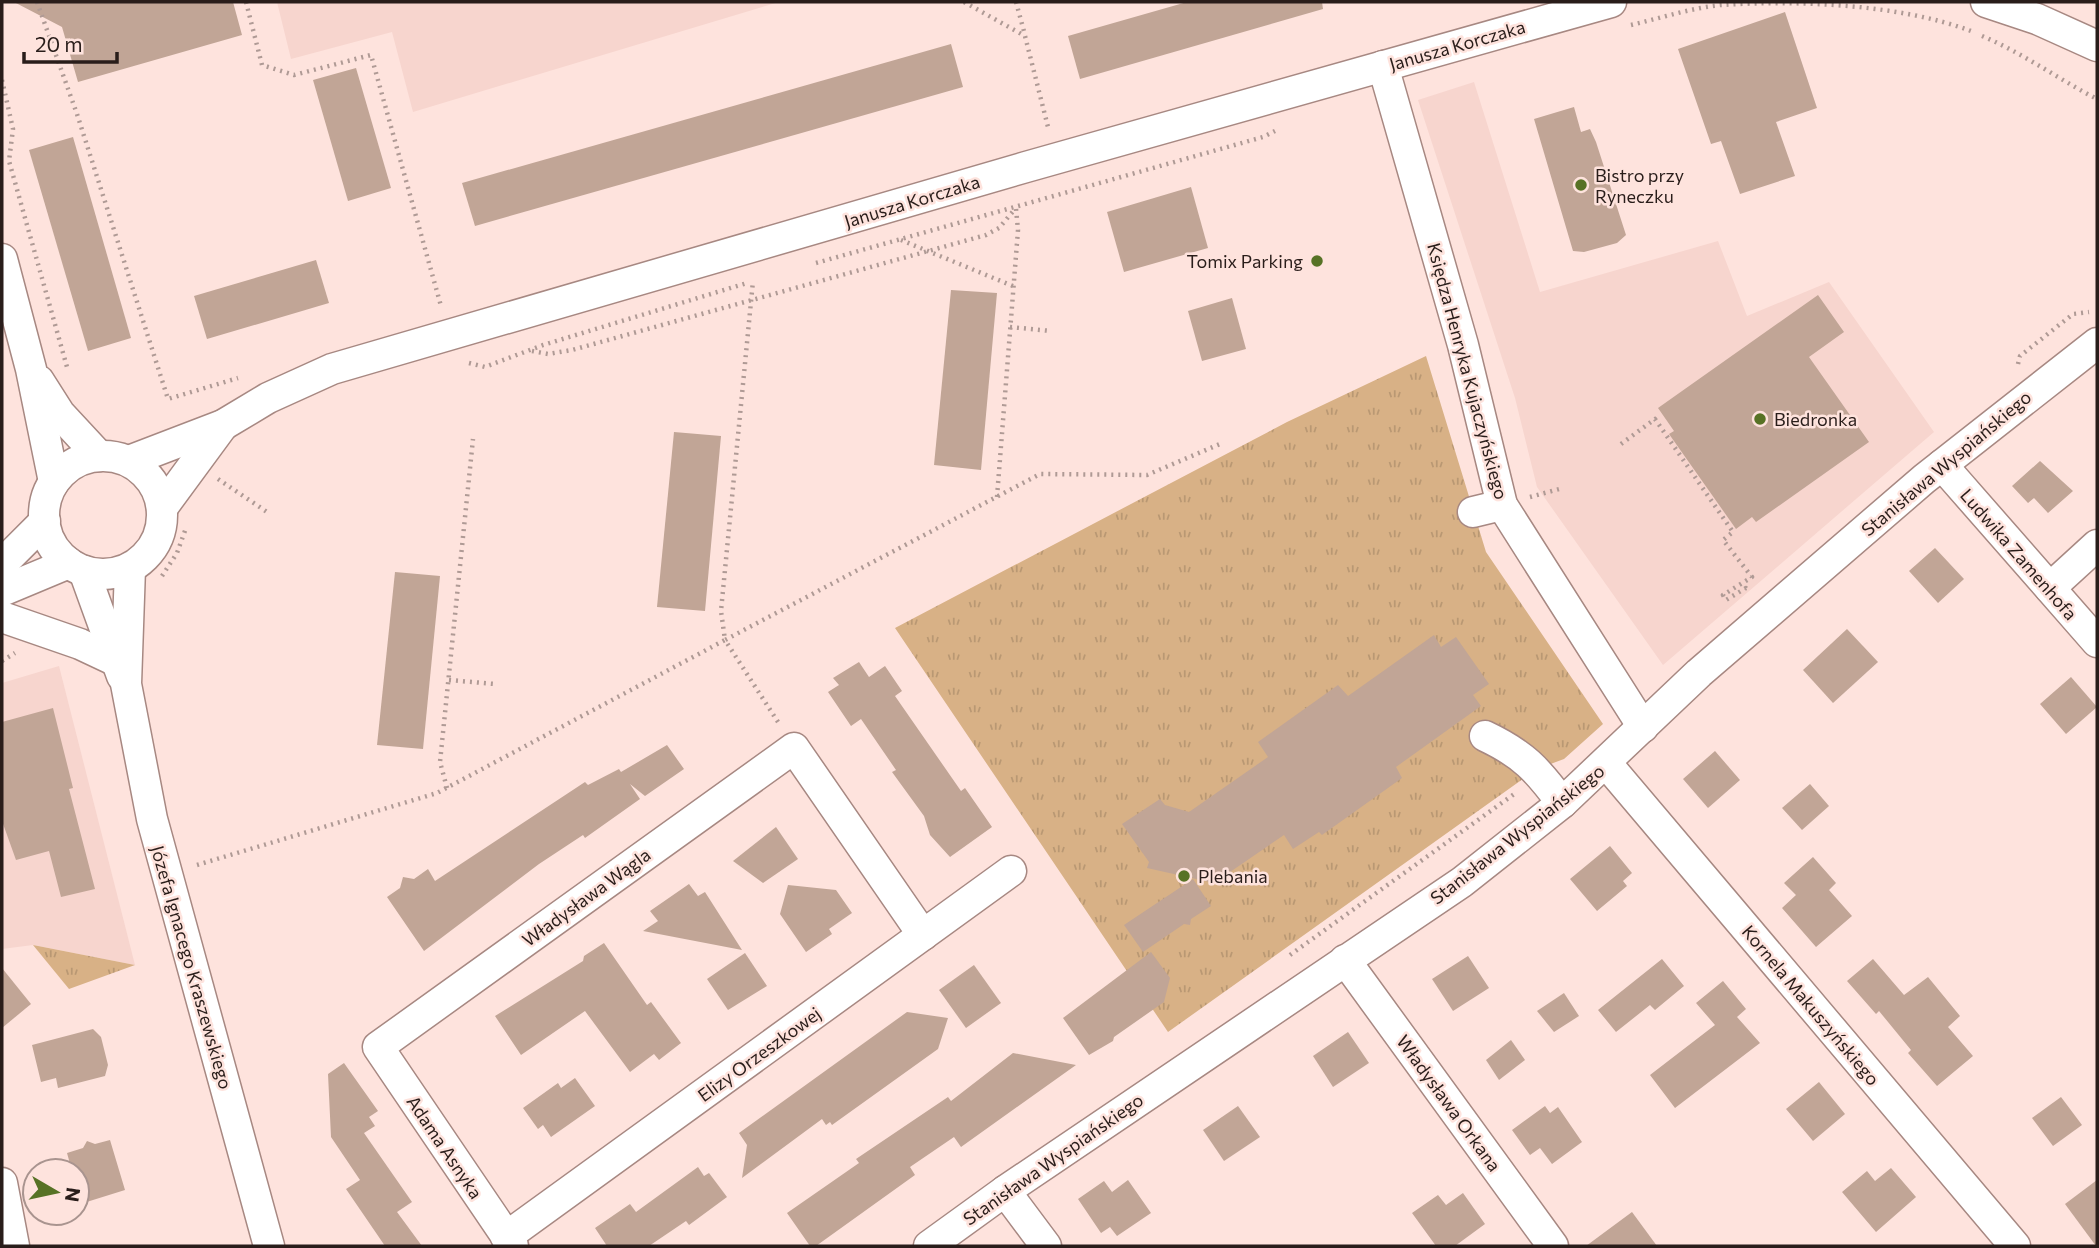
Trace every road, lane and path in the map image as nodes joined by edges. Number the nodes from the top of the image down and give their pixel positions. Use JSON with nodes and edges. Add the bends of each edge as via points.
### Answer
{"nodes":[{"id":1,"x":37,"y":2,"type":"edge"},
{"id":2,"x":246,"y":2,"type":"edge"},
{"id":3,"x":964,"y":2,"type":"edge"},
{"id":4,"x":1016,"y":2,"type":"edge"},
{"id":5,"x":2004,"y":4,"type":"edge"},
{"id":6,"x":1615,"y":15,"type":"edge"},
{"id":7,"x":1025,"y":36,"type":"junction"},
{"id":8,"x":2097,"y":46,"type":"edge"},
{"id":9,"x":1383,"y":66,"type":"junction"},
{"id":10,"x":2,"y":80,"type":"edge"},
{"id":11,"x":2097,"y":99,"type":"edge"},
{"id":12,"x":1280,"y":128,"type":"dead end"},
{"id":13,"x":1052,"y":142,"type":"dead end"},
{"id":14,"x":1016,"y":209,"type":"junction"},
{"id":15,"x":900,"y":240,"type":"junction"},
{"id":16,"x":927,"y":251,"type":"junction"},
{"id":17,"x":2,"y":259,"type":"edge"},
{"id":18,"x":812,"y":264,"type":"dead end"},
{"id":19,"x":764,"y":278,"type":"dead end"},
{"id":20,"x":752,"y":281,"type":"junction"},
{"id":21,"x":1013,"y":286,"type":"junction"},
{"id":22,"x":751,"y":300,"type":"junction"},
{"id":23,"x":443,"y":314,"type":"dead end"},
{"id":24,"x":1010,"y":327,"type":"junction"},
{"id":25,"x":1051,"y":331,"type":"dead end"},
{"id":26,"x":2097,"y":343,"type":"edge"},
{"id":27,"x":31,"y":369,"type":"junction"},
{"id":28,"x":68,"y":369,"type":"dead end"},
{"id":29,"x":168,"y":400,"type":"dead end"},
{"id":30,"x":223,"y":425,"type":"junction"},
{"id":31,"x":473,"y":439,"type":"dead end"},
{"id":32,"x":1622,"y":443,"type":"dead end"},
{"id":33,"x":1220,"y":444,"type":"dead end"},
{"id":34,"x":99,"y":456,"type":"junction"},
{"id":35,"x":129,"y":461,"type":"junction"},
{"id":36,"x":1941,"y":465,"type":"junction"},
{"id":37,"x":54,"y":482,"type":"junction"},
{"id":38,"x":209,"y":488,"type":"dead end"},
{"id":39,"x":997,"y":498,"type":"junction"},
{"id":40,"x":1502,"y":505,"type":"junction"},
{"id":41,"x":267,"y":512,"type":"dead end"},
{"id":42,"x":1473,"y":512,"type":"dead end"},
{"id":43,"x":176,"y":514,"type":"junction"},
{"id":44,"x":45,"y":521,"type":"junction"},
{"id":45,"x":2097,"y":545,"type":"edge"},
{"id":46,"x":2,"y":564,"type":"edge"},
{"id":47,"x":76,"y":567,"type":"junction"},
{"id":48,"x":130,"y":568,"type":"junction"},
{"id":49,"x":154,"y":586,"type":"dead end"},
{"id":50,"x":2050,"y":588,"type":"junction"},
{"id":51,"x":2,"y":592,"type":"edge"},
{"id":52,"x":1753,"y":599,"type":"dead end"},
{"id":53,"x":2,"y":617,"type":"edge"},
{"id":54,"x":725,"y":640,"type":"junction"},
{"id":55,"x":2097,"y":642,"type":"edge"},
{"id":56,"x":120,"y":672,"type":"junction"},
{"id":57,"x":449,"y":680,"type":"junction"},
{"id":58,"x":495,"y":684,"type":"dead end"},
{"id":59,"x":1643,"y":727,"type":"junction"},
{"id":60,"x":1485,"y":736,"type":"dead end"},
{"id":61,"x":794,"y":748,"type":"junction"},
{"id":62,"x":1606,"y":764,"type":"junction"},
{"id":63,"x":447,"y":788,"type":"junction"},
{"id":64,"x":1554,"y":792,"type":"junction"},
{"id":65,"x":192,"y":866,"type":"dead end"},
{"id":66,"x":1011,"y":871,"type":"dead end"},
{"id":67,"x":923,"y":935,"type":"junction"},
{"id":68,"x":1290,"y":955,"type":"dead end"},
{"id":69,"x":1345,"y":960,"type":"junction"},
{"id":70,"x":378,"y":1047,"type":"joint"},
{"id":71,"x":2,"y":1183,"type":"edge"},
{"id":72,"x":1005,"y":1191,"type":"junction"},
{"id":73,"x":509,"y":1241,"type":"edge"},
{"id":74,"x":14,"y":1246,"type":"edge"},
{"id":75,"x":269,"y":1246,"type":"edge"},
{"id":76,"x":929,"y":1246,"type":"edge"},
{"id":77,"x":1045,"y":1246,"type":"edge"},
{"id":78,"x":1553,"y":1246,"type":"edge"},
{"id":79,"x":2015,"y":1246,"type":"edge"}],
"edges":[{"from":1,"to":29,"type":"path"},
{"from":2,"to":23,"type":"path","via":[[262,65],[294,75],[371,55]]},
{"from":3,"to":7,"type":"path"},
{"from":4,"to":7,"type":"path"},
{"from":5,"to":8,"type":"street"},
{"from":6,"to":9,"type":"street","name":"Janusza Korczaka"},
{"from":6,"to":11,"type":"path","via":[[1772,2],[1849,6],[1934,18],[2021,52]]},
{"from":7,"to":13,"type":"path"},
{"from":9,"to":30,"type":"street","name":"Janusza Korczaka","via":[[332,369]]},
{"from":9,"to":40,"type":"street","name":"Księdza Henryka Kujaczyńskiego"},
{"from":10,"to":28,"type":"path","via":[[13,129],[9,162]]},
{"from":12,"to":14,"type":"path","via":[[1263,137]]},
{"from":14,"to":15,"type":"path"},
{"from":14,"to":16,"type":"path","via":[[986,235]]},
{"from":14,"to":21,"type":"path"},
{"from":15,"to":16,"type":"path"},
{"from":15,"to":18,"type":"path"},
{"from":16,"to":21,"type":"path"},
{"from":16,"to":22,"type":"path"},
{"from":17,"to":27,"type":"street"},
{"from":19,"to":20,"type":"path"},
{"from":20,"to":22,"type":"path"},
{"from":20,"to":22,"type":"path","via":[[531,351],[572,350]]},
{"from":21,"to":24,"type":"path"},
{"from":22,"to":54,"type":"path","via":[[722,611]]},
{"from":24,"to":25,"type":"path"},
{"from":24,"to":39,"type":"path"},
{"from":26,"to":36,"type":"street","name":"Stanisława Wyspiańskiego"},
{"from":27,"to":34,"type":"street","via":[[60,414]]},
{"from":27,"to":37,"type":"street"},
{"from":30,"to":35,"type":"street","name":"Janusza Korczaka"},
{"from":30,"to":43,"type":"street","name":"Janusza Korczaka"},
{"from":31,"to":57,"type":"path"},
{"from":32,"to":52,"type":"path","via":[[1655,419],[1733,532],[1723,540],[1752,577],[1723,595],[1726,600],[1746,588]]},
{"from":33,"to":39,"type":"path","via":[[1147,475],[1040,474]]},
{"from":34,"to":35,"type":"street"},
{"from":34,"to":37,"type":"street","via":[[66,469]]},
{"from":35,"to":43,"type":"street","via":[[145,473]]},
{"from":36,"to":50,"type":"street","name":"Ludwika Zamenhofa"},
{"from":36,"to":59,"type":"street","name":"Stanisława Wyspiańskiego","via":[[1699,673]]},
{"from":37,"to":44,"type":"street"},
{"from":38,"to":41,"type":"path","via":[[216,477]]},
{"from":39,"to":54,"type":"path"},
{"from":40,"to":42,"type":"street"},
{"from":40,"to":59,"type":"street","name":"Księdza Henryka Kujaczyńskiego"},
{"from":43,"to":48,"type":"street","via":[[162,526],[145,557]]},
{"from":43,"to":49,"type":"path","via":[[177,553]]},
{"from":44,"to":46,"type":"street"},
{"from":44,"to":47,"type":"street","via":[[48,537]]},
{"from":45,"to":50,"type":"street"},
{"from":47,"to":48,"type":"street","via":[[107,574]]},
{"from":47,"to":51,"type":"street"},
{"from":47,"to":56,"type":"street","name":"Józefa Ignacego Kraszewskiego"},
{"from":48,"to":56,"type":"street","name":"Józefa Ignacego Kraszewskiego"},
{"from":50,"to":55,"type":"street","name":"Ludwika Zamenhofa"},
{"from":53,"to":56,"type":"street","via":[[80,644]]},
{"from":54,"to":61,"type":"path"},
{"from":54,"to":63,"type":"path"},
{"from":56,"to":75,"type":"street","name":"Józefa Ignacego Kraszewskiego","via":[[163,870]]},
{"from":57,"to":58,"type":"path"},
{"from":57,"to":63,"type":"path","via":[[440,762]]},
{"from":59,"to":62,"type":"street","name":"Stanisława Wyspiańskiego"},
{"from":60,"to":64,"type":"street","via":[[1515,750]]},
{"from":61,"to":67,"type":"street"},
{"from":61,"to":70,"type":"street","name":"Władysława Wągla"},
{"from":62,"to":64,"type":"street","name":"Stanisława Wyspiańskiego"},
{"from":62,"to":79,"type":"street","name":"Kornela Makuszyńskiego"},
{"from":63,"to":65,"type":"path"},
{"from":64,"to":68,"type":"path","via":[[1525,786]]},
{"from":64,"to":69,"type":"street","name":"Stanisława Wyspiańskiego","via":[[1462,882]]},
{"from":66,"to":67,"type":"street","name":"Elizy Orzeszkowej"},
{"from":67,"to":73,"type":"street","name":"Elizy Orzeszkowej"},
{"from":69,"to":72,"type":"street","name":"Stanisława Wyspiańskiego"},
{"from":69,"to":78,"type":"street","name":"Władysława Orkana"},
{"from":70,"to":73,"type":"street","name":"Adama Asnyka"},
{"from":71,"to":74,"type":"street"},
{"from":72,"to":76,"type":"street","name":"Stanisława Wyspiańskiego"},
{"from":72,"to":77,"type":"street"}]}
